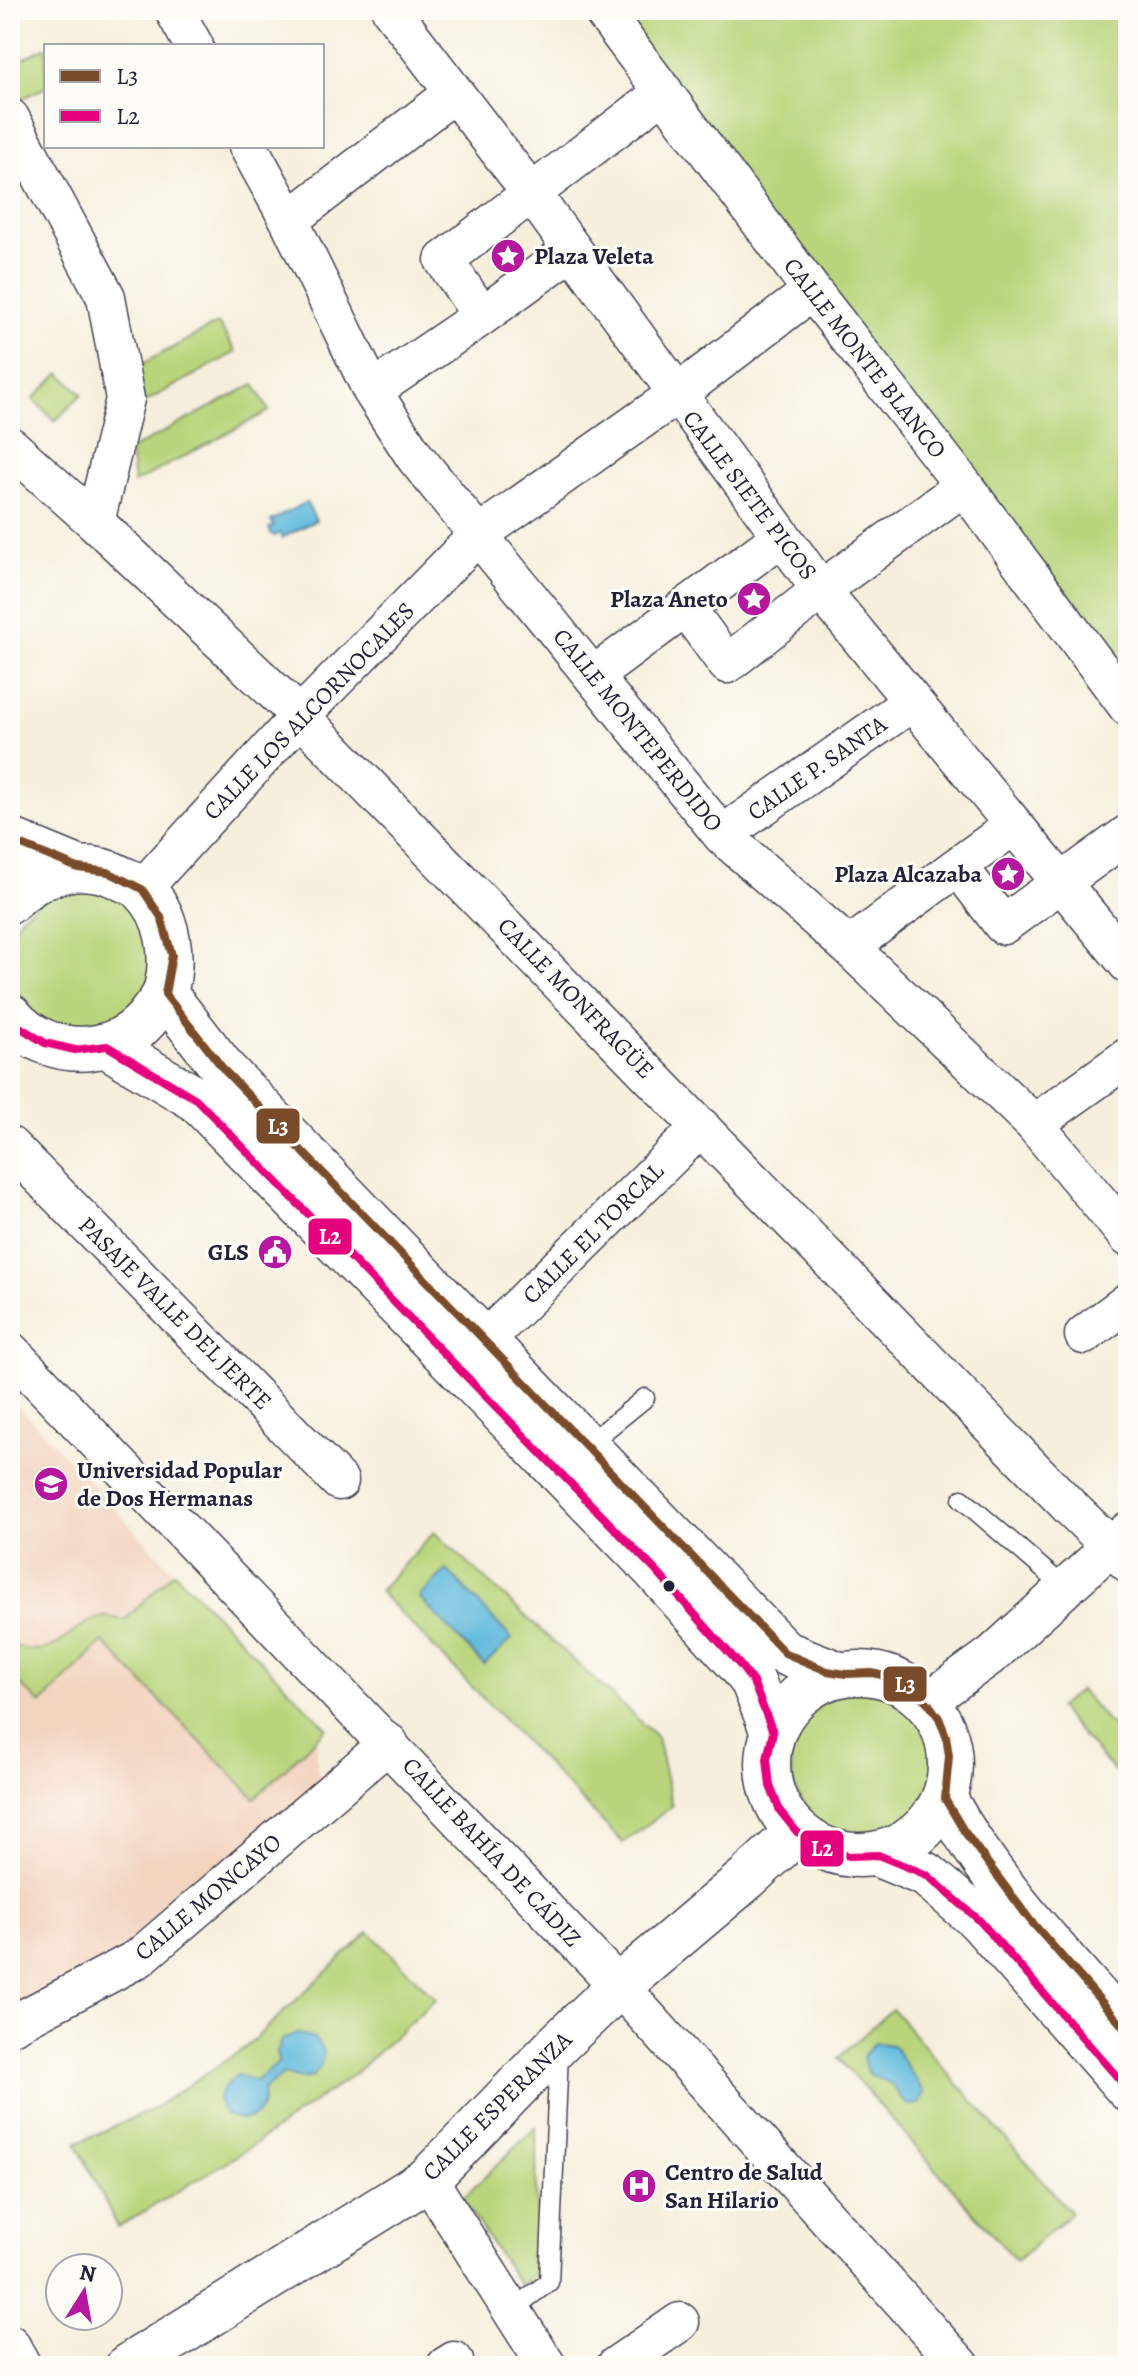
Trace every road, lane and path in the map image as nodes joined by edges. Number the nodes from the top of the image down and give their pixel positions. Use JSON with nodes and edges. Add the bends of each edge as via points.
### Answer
{"nodes":[{"id":1,"x":391,"y":10,"type":"edge"},
{"id":2,"x":602,"y":10,"type":"edge"},
{"id":3,"x":664,"y":92,"type":"junction"},
{"id":4,"x":454,"y":93,"type":"junction"},
{"id":5,"x":10,"y":118,"type":"edge"},
{"id":6,"x":249,"y":148,"type":"edge"},
{"id":7,"x":532,"y":194,"type":"junction"},
{"id":8,"x":289,"y":220,"type":"junction"},
{"id":9,"x":571,"y":251,"type":"junction"},
{"id":10,"x":812,"y":291,"type":"junction"},
{"id":11,"x":482,"y":316,"type":"junction"},
{"id":12,"x":372,"y":391,"type":"junction"},
{"id":13,"x":676,"y":395,"type":"junction"},
{"id":14,"x":10,"y":446,"type":"edge"},
{"id":15,"x":964,"y":486,"type":"junction"},
{"id":16,"x":95,"y":522,"type":"junction"},
{"id":17,"x":478,"y":535,"type":"junction"},
{"id":18,"x":781,"y":537,"type":"junction"},
{"id":19,"x":821,"y":590,"type":"junction"},
{"id":20,"x":686,"y":608,"type":"junction"},
{"id":21,"x":593,"y":676,"type":"junction"},
{"id":22,"x":912,"y":702,"type":"junction"},
{"id":23,"x":1128,"y":707,"type":"edge"},
{"id":24,"x":300,"y":716,"type":"junction"},
{"id":25,"x":1013,"y":826,"type":"junction"},
{"id":26,"x":1128,"y":834,"type":"edge"},
{"id":27,"x":722,"y":835,"type":"junction"},
{"id":28,"x":10,"y":840,"type":"edge"},
{"id":29,"x":958,"y":866,"type":"junction"},
{"id":30,"x":78,"y":868,"type":"junction"},
{"id":31,"x":1059,"y":882,"type":"junction"},
{"id":32,"x":142,"y":889,"type":"junction"},
{"id":33,"x":10,"y":901,"type":"edge"},
{"id":34,"x":849,"y":947,"type":"junction"},
{"id":35,"x":1128,"y":964,"type":"edge"},
{"id":36,"x":165,"y":994,"type":"junction"},
{"id":37,"x":13,"y":1026,"type":"edge"},
{"id":38,"x":107,"y":1046,"type":"junction"},
{"id":39,"x":1128,"y":1057,"type":"edge"},
{"id":40,"x":1034,"y":1124,"type":"junction"},
{"id":41,"x":701,"y":1127,"type":"junction"},
{"id":42,"x":10,"y":1146,"type":"edge"},
{"id":43,"x":1128,"y":1237,"type":"edge"},
{"id":44,"x":1128,"y":1302,"type":"edge"},
{"id":45,"x":1084,"y":1335,"type":"dead end"},
{"id":46,"x":485,"y":1340,"type":"junction"},
{"id":47,"x":10,"y":1351,"type":"edge"},
{"id":48,"x":645,"y":1398,"type":"dead end"},
{"id":49,"x":586,"y":1446,"type":"junction"},
{"id":50,"x":339,"y":1481,"type":"dead end"},
{"id":51,"x":962,"y":1499,"type":"dead end"},
{"id":52,"x":1122,"y":1546,"type":"edge"},
{"id":53,"x":1065,"y":1588,"type":"junction"},
{"id":54,"x":839,"y":1674,"type":"junction"},
{"id":55,"x":927,"y":1702,"type":"junction"},
{"id":56,"x":773,"y":1732,"type":"junction"},
{"id":57,"x":389,"y":1743,"type":"junction"},
{"id":58,"x":945,"y":1799,"type":"junction"},
{"id":59,"x":797,"y":1832,"type":"junction"},
{"id":60,"x":878,"y":1855,"type":"junction"},
{"id":61,"x":619,"y":1986,"type":"junction"},
{"id":62,"x":10,"y":2026,"type":"edge"},
{"id":63,"x":1128,"y":2032,"type":"edge"},
{"id":64,"x":559,"y":2043,"type":"junction"},
{"id":65,"x":1128,"y":2089,"type":"edge"},
{"id":66,"x":428,"y":2179,"type":"junction"},
{"id":67,"x":511,"y":2310,"type":"junction"},
{"id":68,"x":680,"y":2322,"type":"dead end"},
{"id":69,"x":10,"y":2344,"type":"edge"},
{"id":70,"x":22,"y":2366,"type":"edge"},
{"id":71,"x":128,"y":2366,"type":"edge"},
{"id":72,"x":547,"y":2366,"type":"edge"},
{"id":73,"x":616,"y":2366,"type":"edge"},
{"id":74,"x":961,"y":2366,"type":"edge"}],
"edges":[{"from":1,"to":4,"type":"street","name":"CALLE SIETE PICOS"},
{"from":2,"to":3,"type":"street","name":"CALLE MONTE BLANCO"},
{"from":3,"to":7,"type":"street"},
{"from":3,"to":10,"type":"street","name":"CALLE MONTE BLANCO"},
{"from":4,"to":7,"type":"street","name":"CALLE SIETE PICOS"},
{"from":4,"to":8,"type":"street"},
{"from":5,"to":16,"type":"street","via":[[106,297],[125,399]]},
{"from":6,"to":8,"type":"street","name":"CALLE MONTEPERDIDO"},
{"from":7,"to":9,"type":"street","name":"CALLE SIETE PICOS"},
{"from":7,"to":11,"type":"street","via":[[444,260]]},
{"from":8,"to":12,"type":"street","name":"CALLE MONTEPERDIDO"},
{"from":9,"to":11,"type":"street"},
{"from":9,"to":13,"type":"street","name":"CALLE SIETE PICOS"},
{"from":10,"to":13,"type":"street","name":"CALLE LOS ALCORNOCALES"},
{"from":10,"to":15,"type":"street","name":"CALLE MONTE BLANCO"},
{"from":11,"to":12,"type":"street"},
{"from":12,"to":17,"type":"street","name":"CALLE MONTEPERDIDO","via":[[415,457]]},
{"from":13,"to":17,"type":"street","name":"CALLE LOS ALCORNOCALES"},
{"from":13,"to":18,"type":"street","name":"CALLE SIETE PICOS"},
{"from":14,"to":16,"type":"street","name":"CALLE MONFRAGÜE"},
{"from":15,"to":19,"type":"street"},
{"from":15,"to":23,"type":"street","name":"CALLE MONTE BLANCO"},
{"from":16,"to":24,"type":"street","name":"CALLE MONFRAGÜE"},
{"from":17,"to":21,"type":"street","name":"CALLE MONTEPERDIDO"},
{"from":17,"to":24,"type":"street","name":"CALLE LOS ALCORNOCALES"},
{"from":18,"to":19,"type":"street","name":"CALLE SIETE PICOS"},
{"from":18,"to":20,"type":"street"},
{"from":19,"to":20,"type":"street","via":[[727,664]]},
{"from":19,"to":22,"type":"street","name":"CALLE SIETE PICOS"},
{"from":20,"to":21,"type":"street"},
{"from":21,"to":27,"type":"street","name":"CALLE MONTEPERDIDO"},
{"from":22,"to":25,"type":"street","name":"CALLE SIETE PICOS"},
{"from":22,"to":27,"type":"street","name":"CALLE P. SANTA"},
{"from":24,"to":32,"type":"street","name":"CALLE LOS ALCORNOCALES"},
{"from":24,"to":41,"type":"street","name":"CALLE MONFRAGÜE"},
{"from":25,"to":29,"type":"street"},
{"from":25,"to":31,"type":"street","name":"CALLE SIETE PICOS"},
{"from":26,"to":31,"type":"street"},
{"from":27,"to":34,"type":"street","name":"CALLE MONTEPERDIDO"},
{"from":28,"to":30,"type":"main road"},
{"from":29,"to":31,"type":"street","via":[[1003,925]]},
{"from":29,"to":34,"type":"street"},
{"from":30,"to":32,"type":"main road","via":[[108,872]]},
{"from":30,"to":33,"type":"main road","via":[[48,873]]},
{"from":31,"to":35,"type":"street","name":"CALLE SIETE PICOS"},
{"from":32,"to":36,"type":"main road","via":[[161,917],[172,955]]},
{"from":34,"to":40,"type":"street","name":"CALLE MONTEPERDIDO"},
{"from":36,"to":38,"type":"main road","via":[[141,1027]]},
{"from":36,"to":46,"type":"main road","via":[[225,1071]]},
{"from":37,"to":38,"type":"main road","via":[[60,1047]]},
{"from":38,"to":56,"type":"main road","via":[[196,1099],[457,1366],[740,1665],[753,1682]]},
{"from":39,"to":40,"type":"street"},
{"from":40,"to":43,"type":"street","name":"CALLE MONTEPERDIDO"},
{"from":41,"to":46,"type":"street","name":"CALLE EL TORCAL"},
{"from":41,"to":52,"type":"street","name":"CALLE MONFRAGÜE","via":[[1071,1508]]},
{"from":42,"to":50,"type":"street","name":"PASAJE VALLE DEL JERTE"},
{"from":44,"to":45,"type":"street"},
{"from":46,"to":49,"type":"main road"},
{"from":47,"to":57,"type":"street","name":"CALLE BAHÍA DE CÁDIZ"},
{"from":48,"to":49,"type":"lane"},
{"from":49,"to":54,"type":"main road","via":[[785,1653]]},
{"from":51,"to":53,"type":"lane"},
{"from":52,"to":53,"type":"street"},
{"from":53,"to":55,"type":"street","via":[[993,1654]]},
{"from":54,"to":55,"type":"main road","via":[[871,1673],[901,1683]]},
{"from":54,"to":56,"type":"main road","via":[[811,1686],[788,1706]]},
{"from":55,"to":58,"type":"main road","via":[[942,1723],[950,1748]]},
{"from":56,"to":59,"type":"main road","via":[[767,1759],[770,1786],[780,1811]]},
{"from":57,"to":61,"type":"street","name":"CALLE BAHÍA DE CÁDIZ"},
{"from":57,"to":62,"type":"street","name":"CALLE MONCAYO","via":[[139,1958]]},
{"from":58,"to":60,"type":"main road","via":[[930,1824],[906,1844]]},
{"from":58,"to":63,"type":"main road","via":[[1007,1895]]},
{"from":59,"to":60,"type":"main road","via":[[821,1848],[849,1856]]},
{"from":59,"to":61,"type":"main road","name":"CALLE ESPERANZA"},
{"from":60,"to":65,"type":"main road","via":[[927,1875],[979,1920]]},
{"from":61,"to":64,"type":"main road","name":"CALLE ESPERANZA"},
{"from":61,"to":74,"type":"street","name":"CALLE BAHÍA DE CÁDIZ"},
{"from":64,"to":66,"type":"main road","name":"CALLE ESPERANZA"},
{"from":64,"to":67,"type":"lane","via":[[549,2282]]},
{"from":66,"to":67,"type":"street"},
{"from":66,"to":71,"type":"main road","name":"CALLE ESPERANZA"},
{"from":67,"to":72,"type":"street"},
{"from":68,"to":73,"type":"street"},
{"from":69,"to":70,"type":"street"}]}
